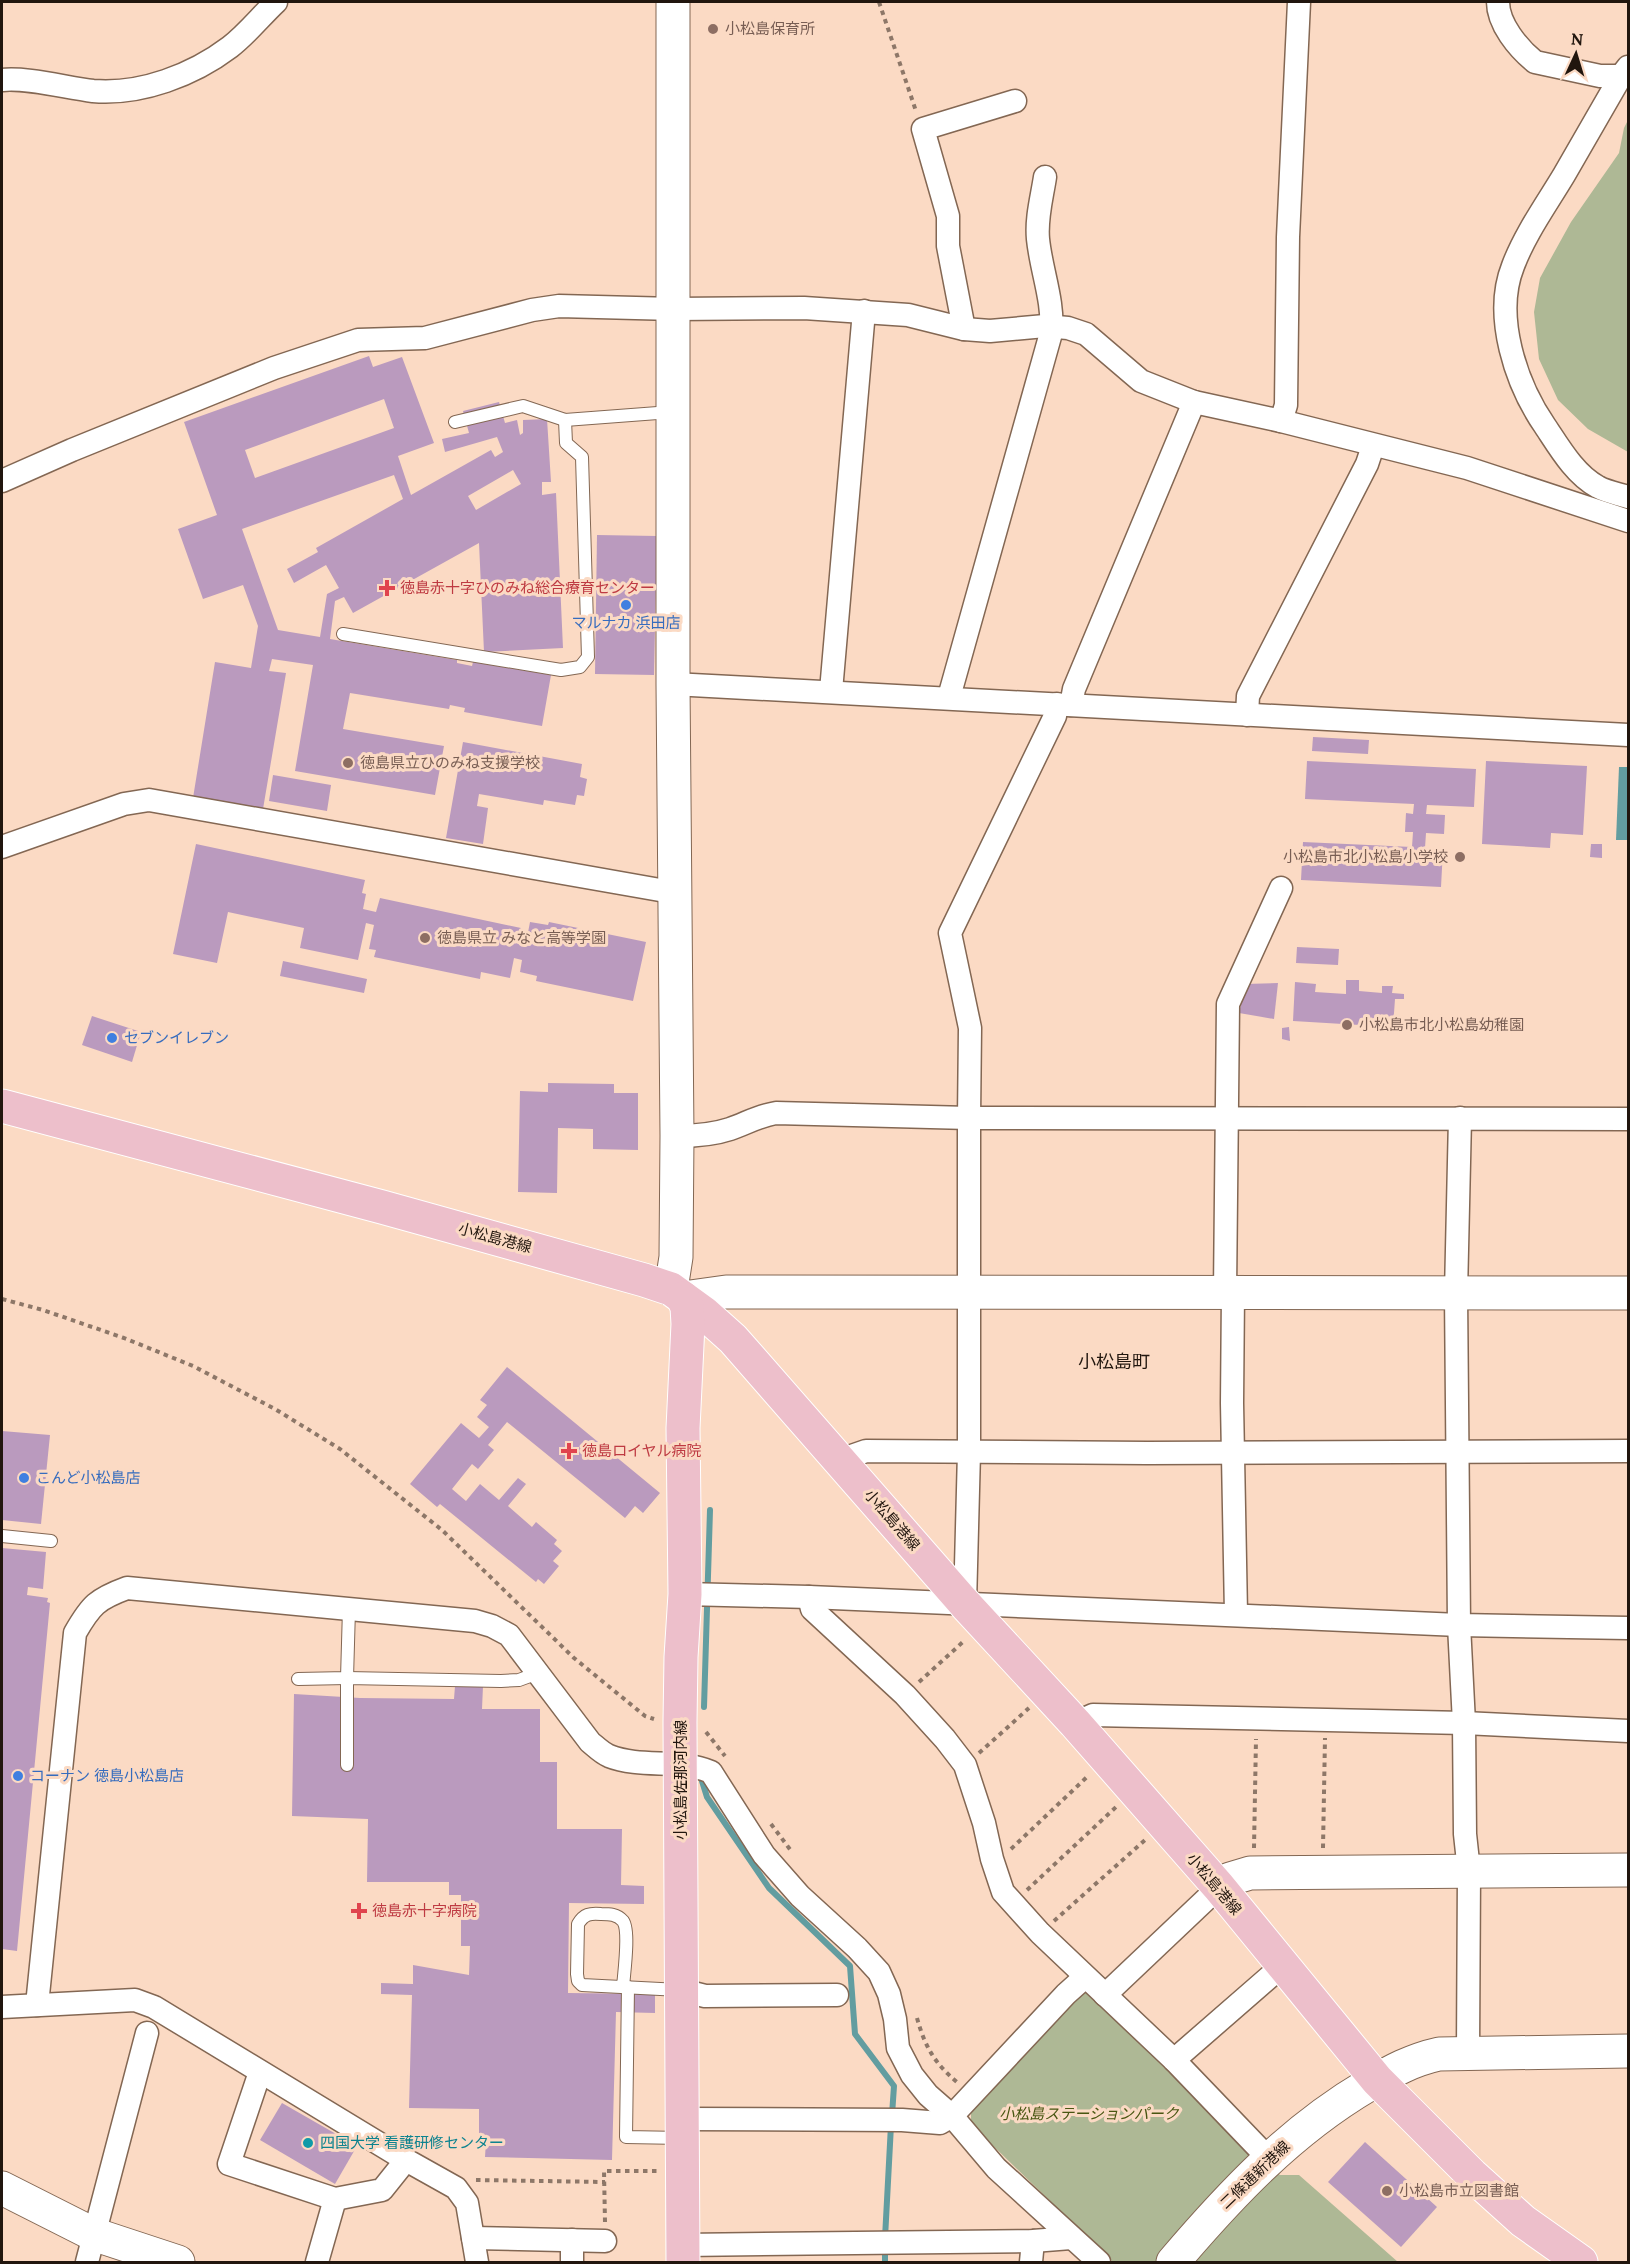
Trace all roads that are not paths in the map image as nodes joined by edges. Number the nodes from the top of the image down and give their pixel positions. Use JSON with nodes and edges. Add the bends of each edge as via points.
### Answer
{"nodes":[{"id":1,"x":276,"y":2,"type":"edge"},
{"id":2,"x":673,"y":2,"type":"edge"},
{"id":3,"x":1299,"y":2,"type":"edge"},
{"id":4,"x":1498,"y":2,"type":"edge"},
{"id":5,"x":1625,"y":72,"type":"edge"},
{"id":6,"x":2,"y":80,"type":"edge"},
{"id":7,"x":1015,"y":101,"type":"dead end"},
{"id":8,"x":1045,"y":177,"type":"dead end"},
{"id":9,"x":674,"y":309,"type":"junction"},
{"id":10,"x":864,"y":311,"type":"junction"},
{"id":11,"x":1051,"y":327,"type":"junction"},
{"id":12,"x":964,"y":329,"type":"junction"},
{"id":13,"x":1194,"y":402,"type":"junction"},
{"id":14,"x":672,"y":411,"type":"junction"},
{"id":15,"x":565,"y":420,"type":"junction"},
{"id":16,"x":1281,"y":421,"type":"junction"},
{"id":17,"x":455,"y":422,"type":"dead end"},
{"id":18,"x":1373,"y":446,"type":"junction"},
{"id":19,"x":2,"y":481,"type":"edge"},
{"id":20,"x":1629,"y":497,"type":"edge"},
{"id":21,"x":1629,"y":521,"type":"edge"},
{"id":22,"x":343,"y":634,"type":"dead end"},
{"id":23,"x":673,"y":684,"type":"junction"},
{"id":24,"x":831,"y":691,"type":"junction"},
{"id":25,"x":949,"y":697,"type":"junction"},
{"id":26,"x":1064,"y":705,"type":"junction"},
{"id":27,"x":1247,"y":715,"type":"junction"},
{"id":28,"x":1629,"y":735,"type":"edge"},
{"id":29,"x":2,"y":847,"type":"edge"},
{"id":30,"x":1281,"y":888,"type":"dead end"},
{"id":31,"x":676,"y":893,"type":"junction"},
{"id":32,"x":2,"y":1106,"type":"edge"},
{"id":33,"x":969,"y":1118,"type":"junction"},
{"id":34,"x":1226,"y":1118,"type":"junction"},
{"id":35,"x":1460,"y":1118,"type":"junction"},
{"id":36,"x":1629,"y":1119,"type":"edge"},
{"id":37,"x":677,"y":1136,"type":"junction"},
{"id":38,"x":969,"y":1292,"type":"junction"},
{"id":39,"x":1229,"y":1292,"type":"junction"},
{"id":40,"x":1456,"y":1293,"type":"junction"},
{"id":41,"x":1629,"y":1293,"type":"edge"},
{"id":42,"x":677,"y":1294,"type":"junction"},
{"id":43,"x":1459,"y":1451,"type":"junction"},
{"id":44,"x":1629,"y":1451,"type":"edge"},
{"id":45,"x":969,"y":1452,"type":"junction"},
{"id":46,"x":1232,"y":1452,"type":"junction"},
{"id":47,"x":840,"y":1460,"type":"junction"},
{"id":48,"x":2,"y":1536,"type":"edge"},
{"id":49,"x":51,"y":1541,"type":"dead end"},
{"id":50,"x":700,"y":1594,"type":"junction"},
{"id":51,"x":809,"y":1597,"type":"junction"},
{"id":52,"x":349,"y":1609,"type":"junction"},
{"id":53,"x":974,"y":1613,"type":"junction"},
{"id":54,"x":1236,"y":1614,"type":"junction"},
{"id":55,"x":1459,"y":1625,"type":"junction"},
{"id":56,"x":1629,"y":1628,"type":"edge"},
{"id":57,"x":538,"y":1673,"type":"junction"},
{"id":58,"x":347,"y":1678,"type":"junction"},
{"id":59,"x":298,"y":1679,"type":"dead end"},
{"id":60,"x":1075,"y":1723,"type":"junction"},
{"id":61,"x":1464,"y":1723,"type":"junction"},
{"id":62,"x":1629,"y":1731,"type":"edge"},
{"id":63,"x":347,"y":1766,"type":"dead end"},
{"id":64,"x":681,"y":1766,"type":"junction"},
{"id":65,"x":1629,"y":1870,"type":"edge"},
{"id":66,"x":1469,"y":1871,"type":"junction"},
{"id":67,"x":1219,"y":1887,"type":"junction"},
{"id":68,"x":1282,"y":1966,"type":"junction"},
{"id":69,"x":1085,"y":1977,"type":"junction"},
{"id":70,"x":626,"y":1987,"type":"junction"},
{"id":71,"x":681,"y":1990,"type":"junction"},
{"id":72,"x":837,"y":1995,"type":"dead end"},
{"id":73,"x":1105,"y":1995,"type":"junction"},
{"id":74,"x":38,"y":2005,"type":"junction"},
{"id":75,"x":2,"y":2007,"type":"edge"},
{"id":76,"x":147,"y":2033,"type":"dead end"},
{"id":77,"x":1629,"y":2051,"type":"edge"},
{"id":78,"x":1468,"y":2053,"type":"junction"},
{"id":79,"x":1174,"y":2060,"type":"junction"},
{"id":80,"x":260,"y":2072,"type":"junction"},
{"id":81,"x":1377,"y":2080,"type":"junction"},
{"id":82,"x":952,"y":2116,"type":"junction"},
{"id":83,"x":684,"y":2129,"type":"junction"},
{"id":84,"x":1268,"y":2158,"type":"junction"},
{"id":85,"x":406,"y":2160,"type":"junction"},
{"id":86,"x":2,"y":2188,"type":"edge"},
{"id":87,"x":335,"y":2199,"type":"junction"},
{"id":88,"x":473,"y":2238,"type":"junction"},
{"id":89,"x":1071,"y":2238,"type":"junction"},
{"id":90,"x":605,"y":2241,"type":"road end"},
{"id":91,"x":90,"y":2248,"type":"edge"},
{"id":92,"x":572,"y":2251,"type":"edge"},
{"id":93,"x":1032,"y":2252,"type":"edge"},
{"id":94,"x":683,"y":2254,"type":"edge"},
{"id":95,"x":178,"y":2262,"type":"edge"},
{"id":96,"x":317,"y":2262,"type":"edge"},
{"id":97,"x":477,"y":2262,"type":"edge"},
{"id":98,"x":1099,"y":2262,"type":"edge"},
{"id":99,"x":1173,"y":2262,"type":"edge"},
{"id":100,"x":1581,"y":2262,"type":"edge"}],
"edges":[{"from":1,"to":6,"type":"street","via":[[232,46],[183,74],[155,84],[95,91]]},
{"from":2,"to":9,"type":"street"},
{"from":3,"to":16,"type":"street","via":[[1288,237],[1286,405]]},
{"from":4,"to":5,"type":"street","via":[[1498,14],[1507,30],[1535,62],[1600,76]]},
{"from":5,"to":20,"type":"street","via":[[1529,232],[1512,268],[1506,318],[1522,387],[1565,456],[1597,487]]},
{"from":7,"to":12,"type":"street","via":[[922,129],[948,216],[948,246]]},
{"from":8,"to":11,"type":"street","via":[[1038,239]]},
{"from":9,"to":10,"type":"street"},
{"from":9,"to":14,"type":"street"},
{"from":9,"to":19,"type":"street","via":[[559,306],[425,338],[358,340],[274,368]]},
{"from":10,"to":12,"type":"street","via":[[908,315]]},
{"from":10,"to":24,"type":"street"},
{"from":11,"to":12,"type":"street"},
{"from":11,"to":13,"type":"street","via":[[1086,334],[1141,381]]},
{"from":11,"to":25,"type":"street"},
{"from":13,"to":16,"type":"street"},
{"from":13,"to":26,"type":"street"},
{"from":14,"to":15,"type":"lane"},
{"from":14,"to":23,"type":"street"},
{"from":15,"to":17,"type":"lane","via":[[523,406]]},
{"from":15,"to":22,"type":"lane","via":[[566,443],[582,457],[588,657],[580,667],[561,670]]},
{"from":16,"to":18,"type":"street"},
{"from":18,"to":21,"type":"street","via":[[1467,468]]},
{"from":18,"to":27,"type":"street","via":[[1248,696]]},
{"from":23,"to":24,"type":"street"},
{"from":23,"to":31,"type":"street"},
{"from":24,"to":25,"type":"street"},
{"from":25,"to":26,"type":"street"},
{"from":26,"to":27,"type":"street"},
{"from":26,"to":33,"type":"street","via":[[1055,716],[950,933],[970,1028]]},
{"from":27,"to":28,"type":"street"},
{"from":29,"to":31,"type":"street","via":[[124,804],[149,800]]},
{"from":30,"to":34,"type":"street","via":[[1230,997]]},
{"from":31,"to":37,"type":"street"},
{"from":32,"to":42,"type":"main road","name":"小松島港線","via":[[382,1207]]},
{"from":33,"to":34,"type":"street"},
{"from":33,"to":37,"type":"street","via":[[776,1113],[702,1136]]},
{"from":33,"to":38,"type":"street"},
{"from":34,"to":35,"type":"street"},
{"from":34,"to":39,"type":"street"},
{"from":35,"to":36,"type":"street"},
{"from":35,"to":40,"type":"street"},
{"from":37,"to":42,"type":"street"},
{"from":38,"to":39,"type":"street"},
{"from":38,"to":42,"type":"street"},
{"from":38,"to":45,"type":"street"},
{"from":39,"to":40,"type":"street"},
{"from":39,"to":46,"type":"street"},
{"from":40,"to":41,"type":"street"},
{"from":40,"to":43,"type":"street"},
{"from":42,"to":47,"type":"main road","name":"小松島港線","via":[[733,1339]]},
{"from":42,"to":50,"type":"main road","name":"小松島佐那河内線","via":[[687,1307],[683,1428]]},
{"from":43,"to":44,"type":"street"},
{"from":43,"to":46,"type":"street"},
{"from":43,"to":55,"type":"street"},
{"from":45,"to":46,"type":"street"},
{"from":45,"to":47,"type":"street","via":[[866,1451]]},
{"from":45,"to":53,"type":"street"},
{"from":46,"to":54,"type":"street"},
{"from":47,"to":53,"type":"main road","name":"小松島港線"},
{"from":48,"to":49,"type":"lane"},
{"from":50,"to":51,"type":"street"},
{"from":50,"to":64,"type":"main road","name":"小松島佐那河内線","via":[[681,1657]]},
{"from":51,"to":53,"type":"street"},
{"from":51,"to":69,"type":"street","via":[[812,1609],[905,1695],[964,1765],[1003,1892]]},
{"from":52,"to":57,"type":"street","via":[[492,1626],[509,1635]]},
{"from":52,"to":58,"type":"lane"},
{"from":52,"to":74,"type":"street","via":[[127,1588],[106,1596],[89,1609],[75,1633]]},
{"from":53,"to":54,"type":"street"},
{"from":53,"to":60,"type":"main road","name":"小松島港線"},
{"from":54,"to":55,"type":"street"},
{"from":55,"to":56,"type":"street"},
{"from":55,"to":61,"type":"street"},
{"from":57,"to":58,"type":"lane","via":[[501,1681]]},
{"from":57,"to":64,"type":"street","via":[[590,1742],[607,1756],[639,1764]]},
{"from":58,"to":59,"type":"lane"},
{"from":58,"to":63,"type":"lane"},
{"from":60,"to":61,"type":"street","via":[[1093,1715]]},
{"from":60,"to":67,"type":"main road","name":"小松島港線"},
{"from":61,"to":62,"type":"street"},
{"from":61,"to":66,"type":"street"},
{"from":64,"to":71,"type":"main road","name":"小松島佐那河内線"},
{"from":64,"to":82,"type":"street","via":[[711,1772],[764,1855],[800,1896],[879,1972],[891,2002],[898,2049],[928,2095]]},
{"from":65,"to":66,"type":"street"},
{"from":66,"to":67,"type":"street","via":[[1256,1872],[1230,1879]]},
{"from":66,"to":78,"type":"street"},
{"from":67,"to":68,"type":"main road","name":"小松島港線"},
{"from":67,"to":73,"type":"street"},
{"from":68,"to":79,"type":"street"},
{"from":68,"to":81,"type":"main road","name":"小松島港線"},
{"from":69,"to":73,"type":"street"},
{"from":69,"to":82,"type":"street"},
{"from":70,"to":70,"type":"lane","via":[[582,1985],[578,1981],[578,1924],[582,1917],[590,1913],[614,1915],[623,1922]]},
{"from":70,"to":71,"type":"lane"},
{"from":70,"to":83,"type":"lane","via":[[626,2137]]},
{"from":71,"to":72,"type":"street","via":[[705,1995]]},
{"from":71,"to":83,"type":"main road","name":"小松島佐那河内線"},
{"from":73,"to":79,"type":"street"},
{"from":74,"to":75,"type":"street"},
{"from":74,"to":80,"type":"street","via":[[135,2000],[154,2007]]},
{"from":76,"to":91,"type":"street"},
{"from":77,"to":78,"type":"street","name":"二條通新港線"},
{"from":78,"to":81,"type":"street","name":"二條通新港線","via":[[1414,2060]]},
{"from":79,"to":84,"type":"street"},
{"from":80,"to":85,"type":"street"},
{"from":80,"to":87,"type":"street","via":[[229,2164]]},
{"from":81,"to":84,"type":"street","name":"二條通新港線","via":[[1339,2102]]},
{"from":81,"to":100,"type":"main road","name":"小松島港線","via":[[1523,2221]]},
{"from":82,"to":83,"type":"street","via":[[940,2123],[893,2120]]},
{"from":82,"to":89,"type":"street","via":[[996,2168]]},
{"from":83,"to":94,"type":"main road","name":"小松島佐那河内線"},
{"from":84,"to":99,"type":"street","name":"二條通新港線"},
{"from":85,"to":87,"type":"street","via":[[382,2190]]},
{"from":85,"to":88,"type":"street","via":[[456,2188],[467,2203]]},
{"from":86,"to":91,"type":"street"},
{"from":87,"to":96,"type":"street"},
{"from":88,"to":92,"type":"street"},
{"from":88,"to":97,"type":"street"},
{"from":89,"to":93,"type":"street"},
{"from":89,"to":98,"type":"street"},
{"from":90,"to":92,"type":"street"},
{"from":91,"to":95,"type":"street"},
{"from":93,"to":94,"type":"street","via":[[885,2242]]}]}
